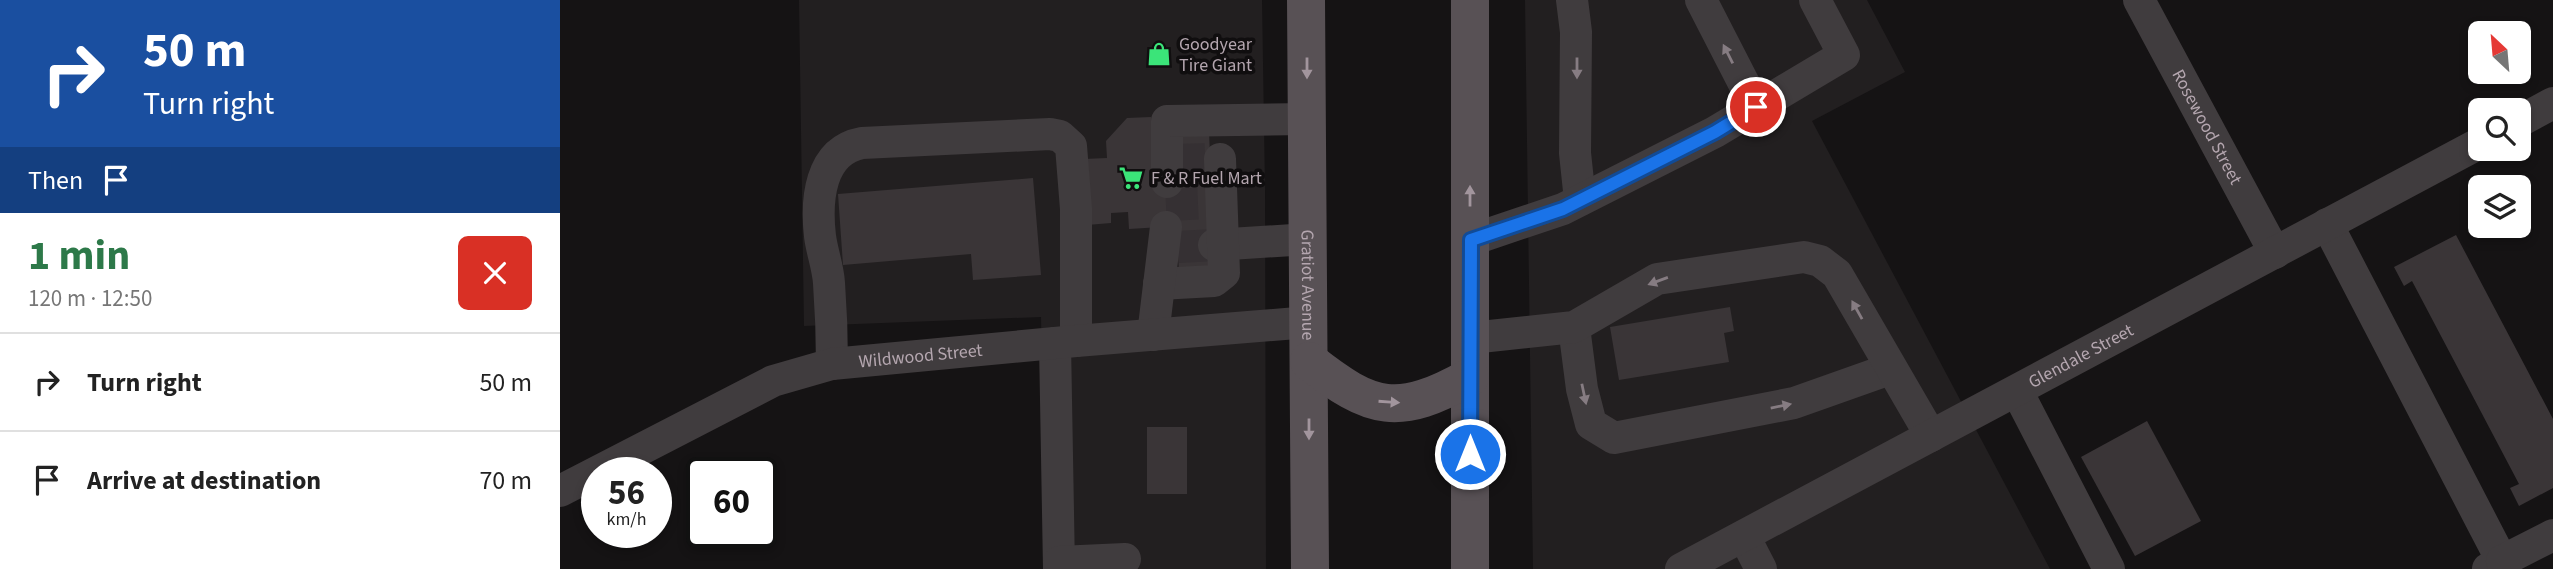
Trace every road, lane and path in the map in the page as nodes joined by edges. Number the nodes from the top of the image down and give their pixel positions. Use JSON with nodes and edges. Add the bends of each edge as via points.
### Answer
{"nodes":[{"id":1,"x":1306,"y":0,"type":"edge"},
{"id":2,"x":1470,"y":0,"type":"edge"},
{"id":3,"x":1572,"y":0,"type":"edge"},
{"id":4,"x":1701,"y":0,"type":"edge"},
{"id":5,"x":1815,"y":0,"type":"edge"},
{"id":6,"x":2139,"y":0,"type":"edge"},
{"id":7,"x":2553,"y":103,"type":"edge"},
{"id":8,"x":1756,"y":107,"type":"junction"},
{"id":9,"x":2531,"y":115,"type":"edge"},
{"id":10,"x":1219,"y":119,"type":"junction"},
{"id":11,"x":1307,"y":119,"type":"junction"},
{"id":12,"x":2468,"y":149,"type":"edge"},
{"id":13,"x":1169,"y":167,"type":"dead end"},
{"id":14,"x":1580,"y":200,"type":"junction"},
{"id":15,"x":2327,"y":224,"type":"junction"},
{"id":16,"x":1308,"y":239,"type":"junction"},
{"id":17,"x":1471,"y":240,"type":"junction"},
{"id":18,"x":1169,"y":241,"type":"dead end"},
{"id":19,"x":1219,"y":245,"type":"junction"},
{"id":20,"x":2275,"y":253,"type":"junction"},
{"id":21,"x":1159,"y":284,"type":"junction"},
{"id":22,"x":1309,"y":322,"type":"junction"},
{"id":23,"x":1574,"y":327,"type":"junction"},
{"id":24,"x":1153,"y":335,"type":"junction"},
{"id":25,"x":1471,"y":338,"type":"junction"},
{"id":26,"x":1066,"y":342,"type":"junction"},
{"id":27,"x":1309,"y":360,"type":"junction"},
{"id":28,"x":832,"y":364,"type":"junction"},
{"id":29,"x":1891,"y":369,"type":"junction"},
{"id":30,"x":1471,"y":377,"type":"junction"},
{"id":31,"x":2017,"y":391,"type":"junction"},
{"id":32,"x":1931,"y":436,"type":"junction"},
{"id":33,"x":560,"y":491,"type":"edge"},
{"id":34,"x":1744,"y":536,"type":"junction"},
{"id":35,"x":2553,"y":536,"type":"edge"},
{"id":36,"x":1125,"y":559,"type":"dead end"},
{"id":37,"x":2495,"y":565,"type":"edge"},
{"id":38,"x":1059,"y":566,"type":"edge"},
{"id":39,"x":1310,"y":569,"type":"edge"},
{"id":40,"x":1470,"y":569,"type":"edge"},
{"id":41,"x":1681,"y":569,"type":"edge"},
{"id":42,"x":1761,"y":569,"type":"edge"},
{"id":43,"x":2109,"y":569,"type":"edge"}],
"edges":[{"from":1,"to":11,"type":"main road","name":"Gratiot Avenue","one_way":true},
{"from":17,"to":2,"type":"main road","one_way":true},
{"from":3,"to":14,"type":"street","one_way":true},
{"from":8,"to":4,"type":"street","one_way":true},
{"from":5,"to":8,"type":"street","via":[[1844,55]]},
{"from":6,"to":20,"type":"street","name":"Rosewood Street"},
{"from":7,"to":9,"type":"street"},
{"from":8,"to":14,"type":"street"},
{"from":10,"to":11,"type":"street"},
{"from":10,"to":13,"type":"street","via":[[1167,121]]},
{"from":10,"to":19,"type":"street","via":[[1215,159]]},
{"from":11,"to":16,"type":"main road","name":"Gratiot Avenue"},
{"from":12,"to":15,"type":"street","name":"Glendale Street"},
{"from":14,"to":17,"type":"street"},
{"from":15,"to":20,"type":"street","name":"Glendale Street"},
{"from":15,"to":37,"type":"street"},
{"from":16,"to":19,"type":"street"},
{"from":16,"to":22,"type":"main road","name":"Gratiot Avenue"},
{"from":17,"to":25,"type":"main road"},
{"from":18,"to":21,"type":"street"},
{"from":19,"to":21,"type":"street","via":[[1224,273],[1214,281]]},
{"from":20,"to":31,"type":"street","name":"Glendale Street"},
{"from":21,"to":24,"type":"street"},
{"from":22,"to":24,"type":"street","name":"Wildwood Street"},
{"from":22,"to":27,"type":"main road","name":"Gratiot Avenue"},
{"from":23,"to":25,"type":"street"},
{"from":29,"to":23,"type":"street","one_way":true,"via":[[1837,274],[1820,261],[1804,257],[1657,279]]},
{"from":23,"to":29,"type":"street","one_way":true,"via":[[1591,424],[1614,438],[1794,403]]},
{"from":24,"to":26,"type":"street","name":"Wildwood Street"},
{"from":25,"to":30,"type":"main road"},
{"from":26,"to":28,"type":"street","name":"Wildwood Street"},
{"from":26,"to":28,"type":"street","via":[[1076,209],[1071,146],[1050,134],[862,143],[850,146],[827,166],[818,196],[829,280]]},
{"from":26,"to":38,"type":"street"},
{"from":27,"to":30,"type":"main road","one_way":true,"via":[[1363,398],[1392,405],[1422,400]]},
{"from":27,"to":39,"type":"main road","name":"Gratiot Avenue","one_way":true},
{"from":28,"to":33,"type":"street","name":"Wildwood Street","via":[[773,381]]},
{"from":29,"to":32,"type":"street"},
{"from":30,"to":40,"type":"main road"},
{"from":31,"to":32,"type":"street","name":"Glendale Street"},
{"from":31,"to":43,"type":"street"},
{"from":32,"to":34,"type":"street","name":"Glendale Street"},
{"from":34,"to":41,"type":"street","name":"Glendale Street"},
{"from":34,"to":42,"type":"street"},
{"from":35,"to":37,"type":"street"},
{"from":36,"to":38,"type":"street"}]}
